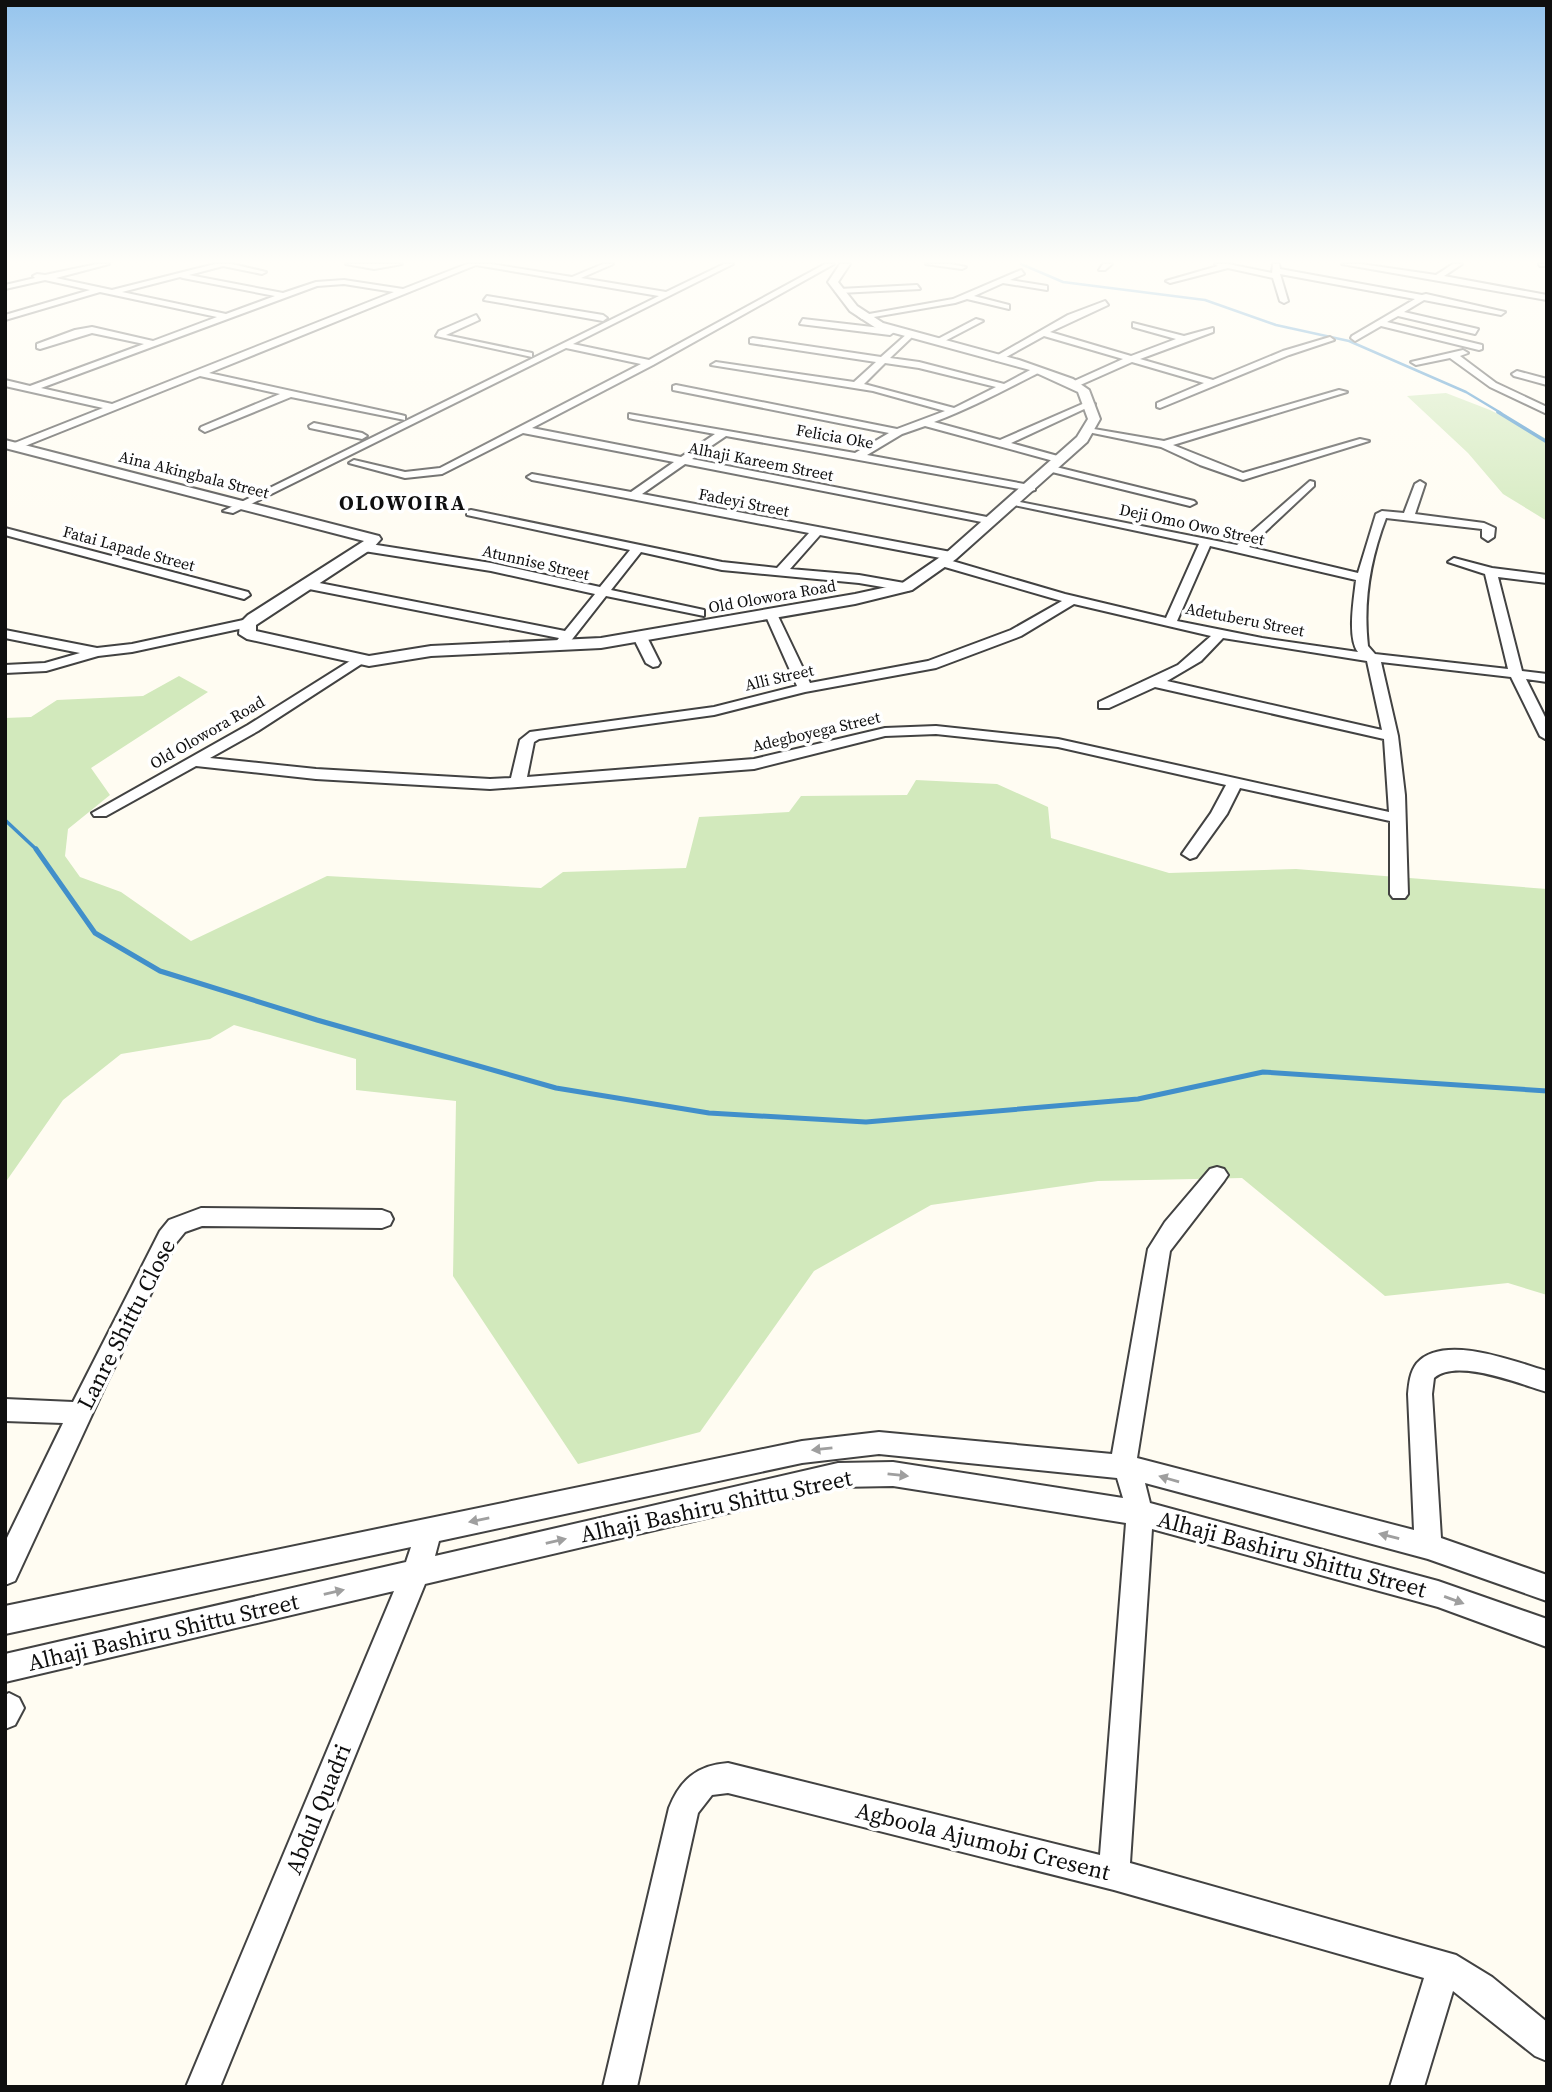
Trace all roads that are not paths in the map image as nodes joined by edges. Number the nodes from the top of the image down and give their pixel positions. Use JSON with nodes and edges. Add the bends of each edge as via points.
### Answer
{"nodes":[{"id":1,"x":102,"y":362,"type":"edge"},
{"id":2,"x":227,"y":362,"type":"edge"},
{"id":3,"x":515,"y":362,"type":"edge"},
{"id":4,"x":529,"y":362,"type":"edge"},
{"id":5,"x":643,"y":362,"type":"edge"},
{"id":6,"x":880,"y":362,"type":"edge"},
{"id":7,"x":898,"y":362,"type":"edge"},
{"id":8,"x":1006,"y":362,"type":"edge"},
{"id":9,"x":1125,"y":362,"type":"edge"},
{"id":10,"x":1140,"y":362,"type":"edge"},
{"id":11,"x":1263,"y":362,"type":"edge"},
{"id":12,"x":1461,"y":362,"type":"edge"},
{"id":13,"x":650,"y":363,"type":"joint"},
{"id":14,"x":716,"y":365,"type":"dead end"},
{"id":15,"x":1037,"y":370,"type":"junction"},
{"id":16,"x":198,"y":373,"type":"junction"},
{"id":17,"x":1517,"y":374,"type":"dead end"},
{"id":18,"x":1210,"y":382,"type":"junction"},
{"id":19,"x":1547,"y":382,"type":"edge"},
{"id":20,"x":5,"y":383,"type":"edge"},
{"id":21,"x":1075,"y":384,"type":"junction"},
{"id":22,"x":856,"y":385,"type":"junction"},
{"id":23,"x":1006,"y":387,"type":"junction"},
{"id":24,"x":676,"y":388,"type":"dead end"},
{"id":25,"x":30,"y":389,"type":"junction"},
{"id":26,"x":1342,"y":392,"type":"dead end"},
{"id":27,"x":289,"y":394,"type":"junction"},
{"id":28,"x":1090,"y":404,"type":"junction"},
{"id":29,"x":1160,"y":405,"type":"dead end"},
{"id":30,"x":112,"y":407,"type":"junction"},
{"id":31,"x":955,"y":411,"type":"junction"},
{"id":32,"x":1547,"y":411,"type":"edge"},
{"id":33,"x":634,"y":416,"type":"dead end"},
{"id":34,"x":401,"y":418,"type":"junction"},
{"id":35,"x":923,"y":422,"type":"junction"},
{"id":36,"x":314,"y":426,"type":"dead end"},
{"id":37,"x":205,"y":429,"type":"dead end"},
{"id":38,"x":524,"y":430,"type":"junction"},
{"id":39,"x":898,"y":432,"type":"junction"},
{"id":40,"x":1088,"y":432,"type":"junction"},
{"id":41,"x":723,"y":433,"type":"junction"},
{"id":42,"x":362,"y":436,"type":"junction"},
{"id":43,"x":1364,"y":441,"type":"dead end"},
{"id":44,"x":1000,"y":444,"type":"junction"},
{"id":45,"x":1164,"y":444,"type":"junction"},
{"id":46,"x":9,"y":447,"type":"edge"},
{"id":47,"x":858,"y":456,"type":"junction"},
{"id":48,"x":682,"y":461,"type":"junction"},
{"id":49,"x":354,"y":463,"type":"dead end"},
{"id":50,"x":1057,"y":464,"type":"junction"},
{"id":51,"x":532,"y":477,"type":"dead end"},
{"id":52,"x":1310,"y":484,"type":"dead end"},
{"id":53,"x":1420,"y":484,"type":"dead end"},
{"id":54,"x":1031,"y":488,"type":"junction"},
{"id":55,"x":633,"y":496,"type":"junction"},
{"id":56,"x":1014,"y":502,"type":"junction"},
{"id":57,"x":1190,"y":503,"type":"dead end"},
{"id":58,"x":230,"y":506,"type":"junction"},
{"id":59,"x":471,"y":513,"type":"dead end"},
{"id":60,"x":1409,"y":516,"type":"junction"},
{"id":61,"x":992,"y":521,"type":"junction"},
{"id":62,"x":5,"y":531,"type":"edge"},
{"id":63,"x":816,"y":532,"type":"junction"},
{"id":64,"x":1488,"y":537,"type":"dead end"},
{"id":65,"x":1205,"y":542,"type":"junction"},
{"id":66,"x":369,"y":543,"type":"junction"},
{"id":67,"x":638,"y":548,"type":"junction"},
{"id":68,"x":1240,"y":549,"type":"junction"},
{"id":69,"x":947,"y":559,"type":"junction"},
{"id":70,"x":1454,"y":562,"type":"dead end"},
{"id":71,"x":780,"y":572,"type":"junction"},
{"id":72,"x":1491,"y":572,"type":"junction"},
{"id":73,"x":1362,"y":578,"type":"junction"},
{"id":74,"x":1547,"y":579,"type":"edge"},
{"id":75,"x":304,"y":584,"type":"junction"},
{"id":76,"x":906,"y":587,"type":"junction"},
{"id":77,"x":600,"y":593,"type":"junction"},
{"id":78,"x":244,"y":595,"type":"dead end"},
{"id":79,"x":1070,"y":601,"type":"junction"},
{"id":80,"x":699,"y":613,"type":"dead end"},
{"id":81,"x":771,"y":614,"type":"junction"},
{"id":82,"x":248,"y":623,"type":"junction"},
{"id":83,"x":1170,"y":623,"type":"junction"},
{"id":84,"x":5,"y":634,"type":"edge"},
{"id":85,"x":1220,"y":634,"type":"junction"},
{"id":86,"x":640,"y":637,"type":"junction"},
{"id":87,"x":563,"y":640,"type":"junction"},
{"id":88,"x":97,"y":652,"type":"junction"},
{"id":89,"x":1373,"y":659,"type":"junction"},
{"id":90,"x":358,"y":660,"type":"junction"},
{"id":91,"x":653,"y":663,"type":"dead end"},
{"id":92,"x":5,"y":669,"type":"edge"},
{"id":93,"x":1516,"y":674,"type":"junction"},
{"id":94,"x":1547,"y":678,"type":"edge"},
{"id":95,"x":1152,"y":682,"type":"junction"},
{"id":96,"x":805,"y":688,"type":"junction"},
{"id":97,"x":1104,"y":705,"type":"dead end"},
{"id":98,"x":1391,"y":736,"type":"junction"},
{"id":99,"x":1547,"y":736,"type":"edge"},
{"id":100,"x":195,"y":761,"type":"junction"},
{"id":101,"x":518,"y":782,"type":"junction"},
{"id":102,"x":1235,"y":782,"type":"junction"},
{"id":103,"x":100,"y":813,"type":"dead end"},
{"id":104,"x":1396,"y":818,"type":"junction"},
{"id":105,"x":1190,"y":854,"type":"dead end"},
{"id":106,"x":1399,"y":894,"type":"dead end"},
{"id":107,"x":1217,"y":1175,"type":"dead end"},
{"id":108,"x":382,"y":1219,"type":"dead end"},
{"id":109,"x":1547,"y":1382,"type":"edge"},
{"id":110,"x":5,"y":1410,"type":"edge"},
{"id":111,"x":80,"y":1413,"type":"junction"},
{"id":112,"x":1128,"y":1467,"type":"junction"},
{"id":113,"x":1140,"y":1513,"type":"junction"},
{"id":114,"x":430,"y":1530,"type":"junction"},
{"id":115,"x":1428,"y":1546,"type":"junction"},
{"id":116,"x":5,"y":1572,"type":"edge"},
{"id":117,"x":415,"y":1574,"type":"junction"},
{"id":118,"x":1547,"y":1588,"type":"edge"},
{"id":119,"x":5,"y":1620,"type":"edge"},
{"id":120,"x":1547,"y":1633,"type":"edge"},
{"id":121,"x":5,"y":1668,"type":"edge"},
{"id":122,"x":1114,"y":1874,"type":"junction"},
{"id":123,"x":1444,"y":1967,"type":"junction"},
{"id":124,"x":1547,"y":2044,"type":"edge"},
{"id":125,"x":203,"y":2087,"type":"edge"},
{"id":126,"x":620,"y":2087,"type":"edge"},
{"id":127,"x":1407,"y":2087,"type":"edge"}],
"edges":[{"from":1,"to":25,"type":"street"},
{"from":2,"to":16,"type":"street"},
{"from":3,"to":34,"type":"street"},
{"from":4,"to":58,"type":"street"},
{"from":5,"to":13,"type":"street"},
{"from":6,"to":22,"type":"street"},
{"from":7,"to":23,"type":"street"},
{"from":8,"to":15,"type":"street"},
{"from":9,"to":21,"type":"street"},
{"from":10,"to":18,"type":"street"},
{"from":11,"to":18,"type":"street"},
{"from":12,"to":32,"type":"street","via":[[1493,385]]},
{"from":13,"to":38,"type":"street"},
{"from":14,"to":22,"type":"street"},
{"from":15,"to":21,"type":"street"},
{"from":15,"to":23,"type":"street"},
{"from":16,"to":27,"type":"street"},
{"from":16,"to":30,"type":"street"},
{"from":17,"to":19,"type":"street"},
{"from":18,"to":29,"type":"street"},
{"from":20,"to":25,"type":"street"},
{"from":21,"to":28,"type":"street"},
{"from":22,"to":31,"type":"street"},
{"from":23,"to":31,"type":"street"},
{"from":24,"to":39,"type":"street"},
{"from":25,"to":30,"type":"street"},
{"from":26,"to":45,"type":"street"},
{"from":27,"to":34,"type":"street"},
{"from":27,"to":37,"type":"street"},
{"from":28,"to":40,"type":"street","via":[[1094,419]]},
{"from":28,"to":44,"type":"street"},
{"from":30,"to":46,"type":"street"},
{"from":31,"to":35,"type":"street"},
{"from":33,"to":41,"type":"street","name":"Felicia Oke"},
{"from":34,"to":42,"type":"street"},
{"from":35,"to":39,"type":"street"},
{"from":35,"to":44,"type":"street"},
{"from":36,"to":42,"type":"street"},
{"from":38,"to":48,"type":"street","name":"Alhaji Kareem Street"},
{"from":38,"to":49,"type":"street","via":[[428,475],[392,474]]},
{"from":39,"to":47,"type":"street"},
{"from":40,"to":45,"type":"street"},
{"from":40,"to":50,"type":"street","name":"Old Olowora Road"},
{"from":41,"to":47,"type":"street","name":"Felicia Oke"},
{"from":41,"to":48,"type":"street"},
{"from":42,"to":58,"type":"street"},
{"from":43,"to":45,"type":"street","via":[[1243,477]]},
{"from":44,"to":50,"type":"street"},
{"from":46,"to":58,"type":"street","name":"Aina Akingbala Street"},
{"from":47,"to":54,"type":"street","name":"Felicia Oke"},
{"from":48,"to":55,"type":"street"},
{"from":48,"to":61,"type":"street","name":"Alhaji Kareem Street"},
{"from":50,"to":54,"type":"street","name":"Old Olowora Road"},
{"from":50,"to":57,"type":"street"},
{"from":51,"to":55,"type":"street","name":"Fadeyi Street"},
{"from":52,"to":68,"type":"street"},
{"from":53,"to":60,"type":"street"},
{"from":54,"to":56,"type":"street","name":"Old Olowora Road"},
{"from":55,"to":63,"type":"street","name":"Fadeyi Street"},
{"from":56,"to":61,"type":"street","name":"Old Olowora Road"},
{"from":56,"to":65,"type":"street","name":"Deji Omo Owo Street"},
{"from":58,"to":66,"type":"street","name":"Aina Akingbala Street"},
{"from":59,"to":67,"type":"street"},
{"from":60,"to":64,"type":"street","via":[[1484,526],[1489,528]]},
{"from":60,"to":73,"type":"street","via":[[1381,516]]},
{"from":61,"to":69,"type":"street","name":"Old Olowora Road"},
{"from":62,"to":78,"type":"street","name":"Fatai Lapade Street"},
{"from":63,"to":69,"type":"street","name":"Fadeyi Street"},
{"from":63,"to":71,"type":"street"},
{"from":65,"to":68,"type":"street","name":"Deji Omo Owo Street"},
{"from":65,"to":83,"type":"street"},
{"from":66,"to":75,"type":"street"},
{"from":66,"to":77,"type":"street","name":"Atunnise Street"},
{"from":67,"to":71,"type":"street","via":[[722,566]]},
{"from":67,"to":77,"type":"street"},
{"from":68,"to":73,"type":"street","name":"Deji Omo Owo Street"},
{"from":69,"to":76,"type":"street","name":"Old Olowora Road"},
{"from":69,"to":79,"type":"street","name":"Adetuberu Street"},
{"from":70,"to":72,"type":"street"},
{"from":71,"to":76,"type":"street"},
{"from":72,"to":74,"type":"street"},
{"from":72,"to":93,"type":"street"},
{"from":73,"to":89,"type":"street","via":[[1360,642]]},
{"from":75,"to":82,"type":"street"},
{"from":75,"to":87,"type":"street"},
{"from":76,"to":81,"type":"street","name":"Old Olowora Road"},
{"from":77,"to":80,"type":"street","name":"Atunnise Street"},
{"from":77,"to":87,"type":"street"},
{"from":79,"to":83,"type":"street","name":"Adetuberu Street"},
{"from":79,"to":96,"type":"street","name":"Alli Street","via":[[1016,633],[948,660]]},
{"from":81,"to":86,"type":"street","name":"Old Olowora Road"},
{"from":81,"to":96,"type":"street"},
{"from":82,"to":88,"type":"street"},
{"from":82,"to":90,"type":"street","via":[[247,634]]},
{"from":83,"to":85,"type":"street","name":"Adetuberu Street"},
{"from":84,"to":88,"type":"street"},
{"from":85,"to":89,"type":"street","name":"Adetuberu Street"},
{"from":85,"to":95,"type":"street","via":[[1194,660]]},
{"from":86,"to":87,"type":"street","name":"Old Olowora Road","via":[[601,643]]},
{"from":86,"to":91,"type":"street"},
{"from":87,"to":90,"type":"street","name":"Old Olowora Road"},
{"from":88,"to":92,"type":"street","via":[[46,667]]},
{"from":89,"to":93,"type":"street","name":"Adetuberu Street"},
{"from":89,"to":98,"type":"street"},
{"from":90,"to":100,"type":"street","name":"Old Olowora Road"},
{"from":93,"to":94,"type":"street","name":"Adetuberu Street"},
{"from":93,"to":99,"type":"street"},
{"from":95,"to":97,"type":"street"},
{"from":95,"to":98,"type":"street"},
{"from":96,"to":101,"type":"street","name":"Alli Street","via":[[671,719],[535,735],[527,740]]},
{"from":98,"to":104,"type":"street"},
{"from":100,"to":101,"type":"street","name":"Adegboyega Street","via":[[388,780]]},
{"from":100,"to":103,"type":"street","name":"Old Olowora Road"},
{"from":101,"to":102,"type":"street","name":"Adegboyega Street","via":[[744,765],[885,732],[936,730],[1058,743]]},
{"from":102,"to":104,"type":"street","name":"Adegboyega Street"},
{"from":102,"to":105,"type":"street"},
{"from":104,"to":106,"type":"street"},
{"from":107,"to":112,"type":"street","via":[[1159,1249],[1124,1455]]},
{"from":108,"to":111,"type":"street","name":"Lanre Shittu Close","via":[[231,1215],[201,1217],[177,1227],[162,1248]]},
{"from":109,"to":115,"type":"street","via":[[1450,1359],[1435,1362],[1424,1372],[1420,1394]]},
{"from":110,"to":111,"type":"street"},
{"from":111,"to":116,"type":"street","name":"Lanre Shittu Close"},
{"from":112,"to":113,"type":"street"},
{"from":112,"to":114,"type":"street","name":"Alhaji Bashiru Shittu Street","one_way":true,"via":[[879,1443],[802,1452]]},
{"from":115,"to":112,"type":"street","name":"Alhaji Bashiru Shittu Street","one_way":true},
{"from":117,"to":113,"type":"street","name":"Alhaji Bashiru Shittu Street","one_way":true,"via":[[838,1475],[893,1474]]},
{"from":113,"to":120,"type":"street","name":"Alhaji Bashiru Shittu Street","one_way":true,"via":[[1438,1594]]},
{"from":113,"to":122,"type":"street"},
{"from":114,"to":117,"type":"street","name":"Abdul Quadri"},
{"from":114,"to":119,"type":"street","name":"Alhaji Bashiru Shittu Street"},
{"from":115,"to":118,"type":"street","name":"Alhaji Bashiru Shittu Street"},
{"from":121,"to":117,"type":"street","name":"Alhaji Bashiru Shittu Street","one_way":true},
{"from":117,"to":125,"type":"street","name":"Abdul Quadri"},
{"from":122,"to":123,"type":"street","name":"Agboola Ajumobi Cresent"},
{"from":122,"to":126,"type":"street","name":"Agboola Ajumobi Cresent","via":[[728,1778],[708,1779],[684,1808]]},
{"from":123,"to":124,"type":"street","name":"Agboola Ajumobi Cresent","via":[[1480,1989]]},
{"from":123,"to":127,"type":"street"}]}
